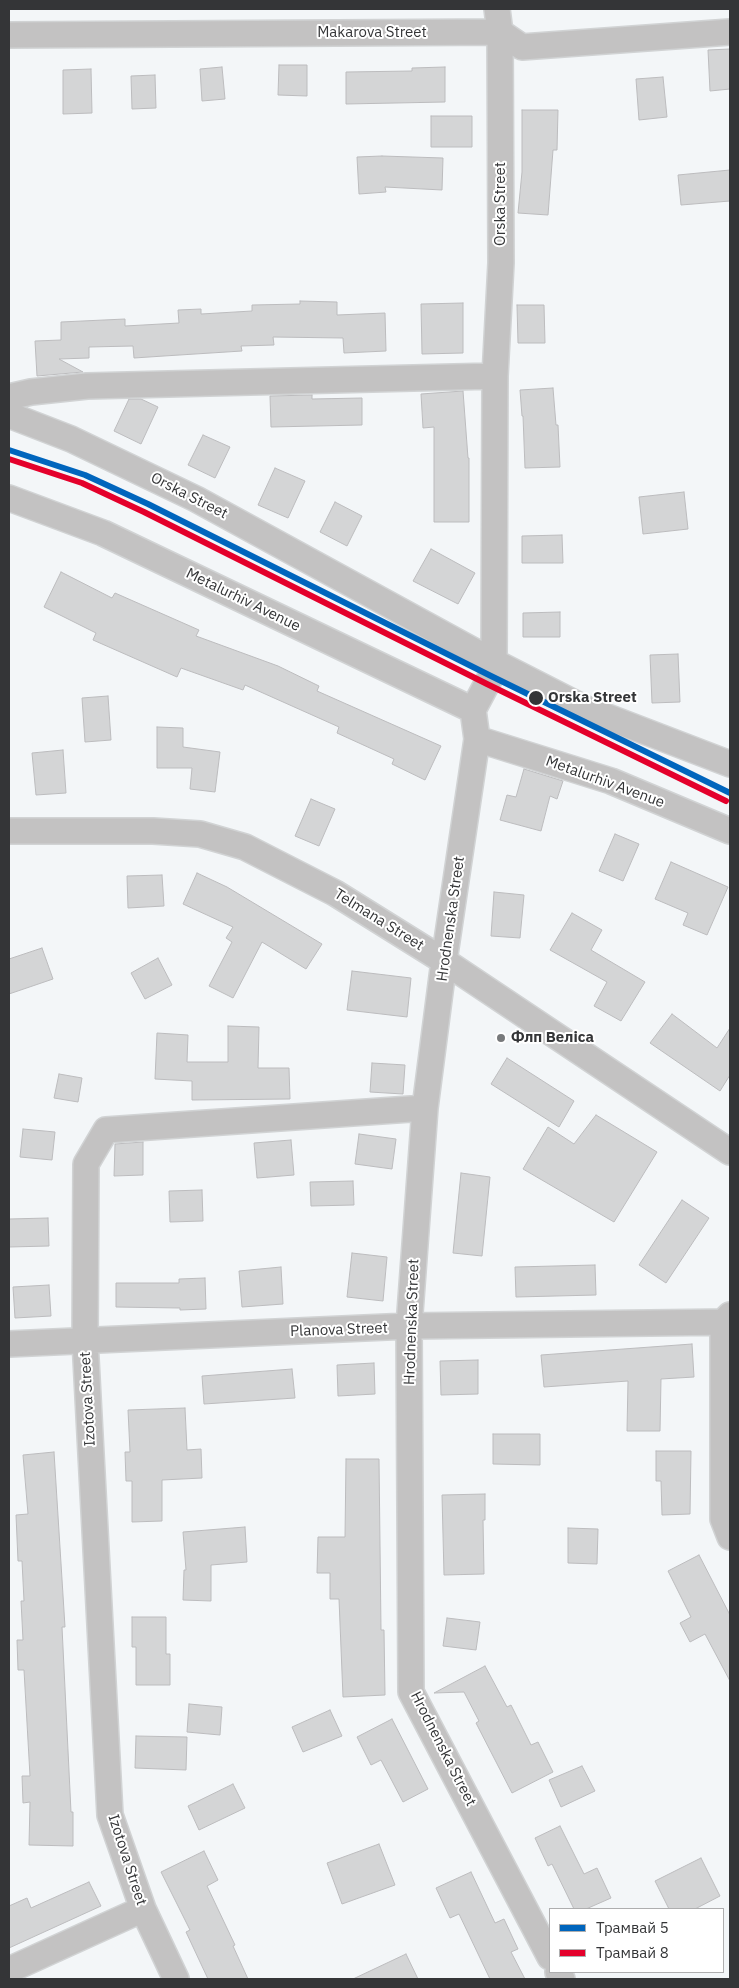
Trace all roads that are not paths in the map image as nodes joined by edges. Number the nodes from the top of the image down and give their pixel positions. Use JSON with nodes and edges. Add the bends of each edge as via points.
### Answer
{"nodes":[{"id":1,"x":498,"y":21,"type":"edge"},
{"id":2,"x":730,"y":32,"type":"edge"},
{"id":3,"x":9,"y":35,"type":"edge"},
{"id":4,"x":494,"y":376,"type":"junction"},
{"id":5,"x":9,"y":396,"type":"edge"},
{"id":6,"x":9,"y":415,"type":"edge"},
{"id":7,"x":9,"y":498,"type":"edge"},
{"id":8,"x":494,"y":662,"type":"junction"},
{"id":9,"x":473,"y":710,"type":"junction"},
{"id":10,"x":477,"y":739,"type":"junction"},
{"id":11,"x":730,"y":764,"type":"edge"},
{"id":12,"x":9,"y":830,"type":"edge"},
{"id":13,"x":730,"y":831,"type":"edge"},
{"id":14,"x":444,"y":961,"type":"junction"},
{"id":15,"x":426,"y":1108,"type":"junction"},
{"id":16,"x":730,"y":1152,"type":"edge"},
{"id":17,"x":728,"y":1319,"type":"edge"},
{"id":18,"x":409,"y":1326,"type":"junction"},
{"id":19,"x":85,"y":1340,"type":"junction"},
{"id":20,"x":9,"y":1344,"type":"edge"},
{"id":21,"x":730,"y":1537,"type":"edge"},
{"id":22,"x":143,"y":1909,"type":"junction"},
{"id":23,"x":549,"y":1954,"type":"edge"},
{"id":24,"x":9,"y":1970,"type":"edge"},
{"id":25,"x":176,"y":1979,"type":"edge"}],
"edges":[{"from":1,"to":2,"type":"street","via":[[522,48]]},
{"from":1,"to":3,"type":"street","name":"Makarova Street"},
{"from":1,"to":4,"type":"street","name":"Orska Street","via":[[501,264]]},
{"from":4,"to":5,"type":"street","via":[[87,386]]},
{"from":4,"to":8,"type":"street","name":"Orska Street"},
{"from":6,"to":8,"type":"street","name":"Orska Street","via":[[71,439],[196,498]]},
{"from":7,"to":9,"type":"street","name":"Metalurhiv Avenue","via":[[103,533]]},
{"from":8,"to":9,"type":"street","via":[[491,676]]},
{"from":8,"to":11,"type":"street","name":"Orska Street","via":[[584,708]]},
{"from":9,"to":10,"type":"street","name":"Hrodnenska Street"},
{"from":10,"to":13,"type":"street","name":"Metalurhiv Avenue","via":[[611,782]]},
{"from":10,"to":14,"type":"street","name":"Hrodnenska Street"},
{"from":12,"to":14,"type":"street","name":"Telmana Street","via":[[200,834],[245,847],[335,893]]},
{"from":14,"to":15,"type":"street","name":"Hrodnenska Street"},
{"from":14,"to":16,"type":"street","name":"Telmana Street"},
{"from":15,"to":18,"type":"street","name":"Hrodnenska Street"},
{"from":15,"to":19,"type":"street","name":"Izotova Street","via":[[106,1130],[86,1164]]},
{"from":17,"to":18,"type":"street","name":"Planova Street"},
{"from":17,"to":21,"type":"street","via":[[723,1519]]},
{"from":18,"to":19,"type":"street","name":"Planova Street"},
{"from":18,"to":23,"type":"street","name":"Hrodnenska Street","via":[[411,1692]]},
{"from":19,"to":20,"type":"street","name":"Planova Street"},
{"from":19,"to":22,"type":"street","name":"Izotova Street","via":[[110,1815]]},
{"from":22,"to":24,"type":"street"},
{"from":22,"to":25,"type":"street","name":"Izotova Street"}]}
